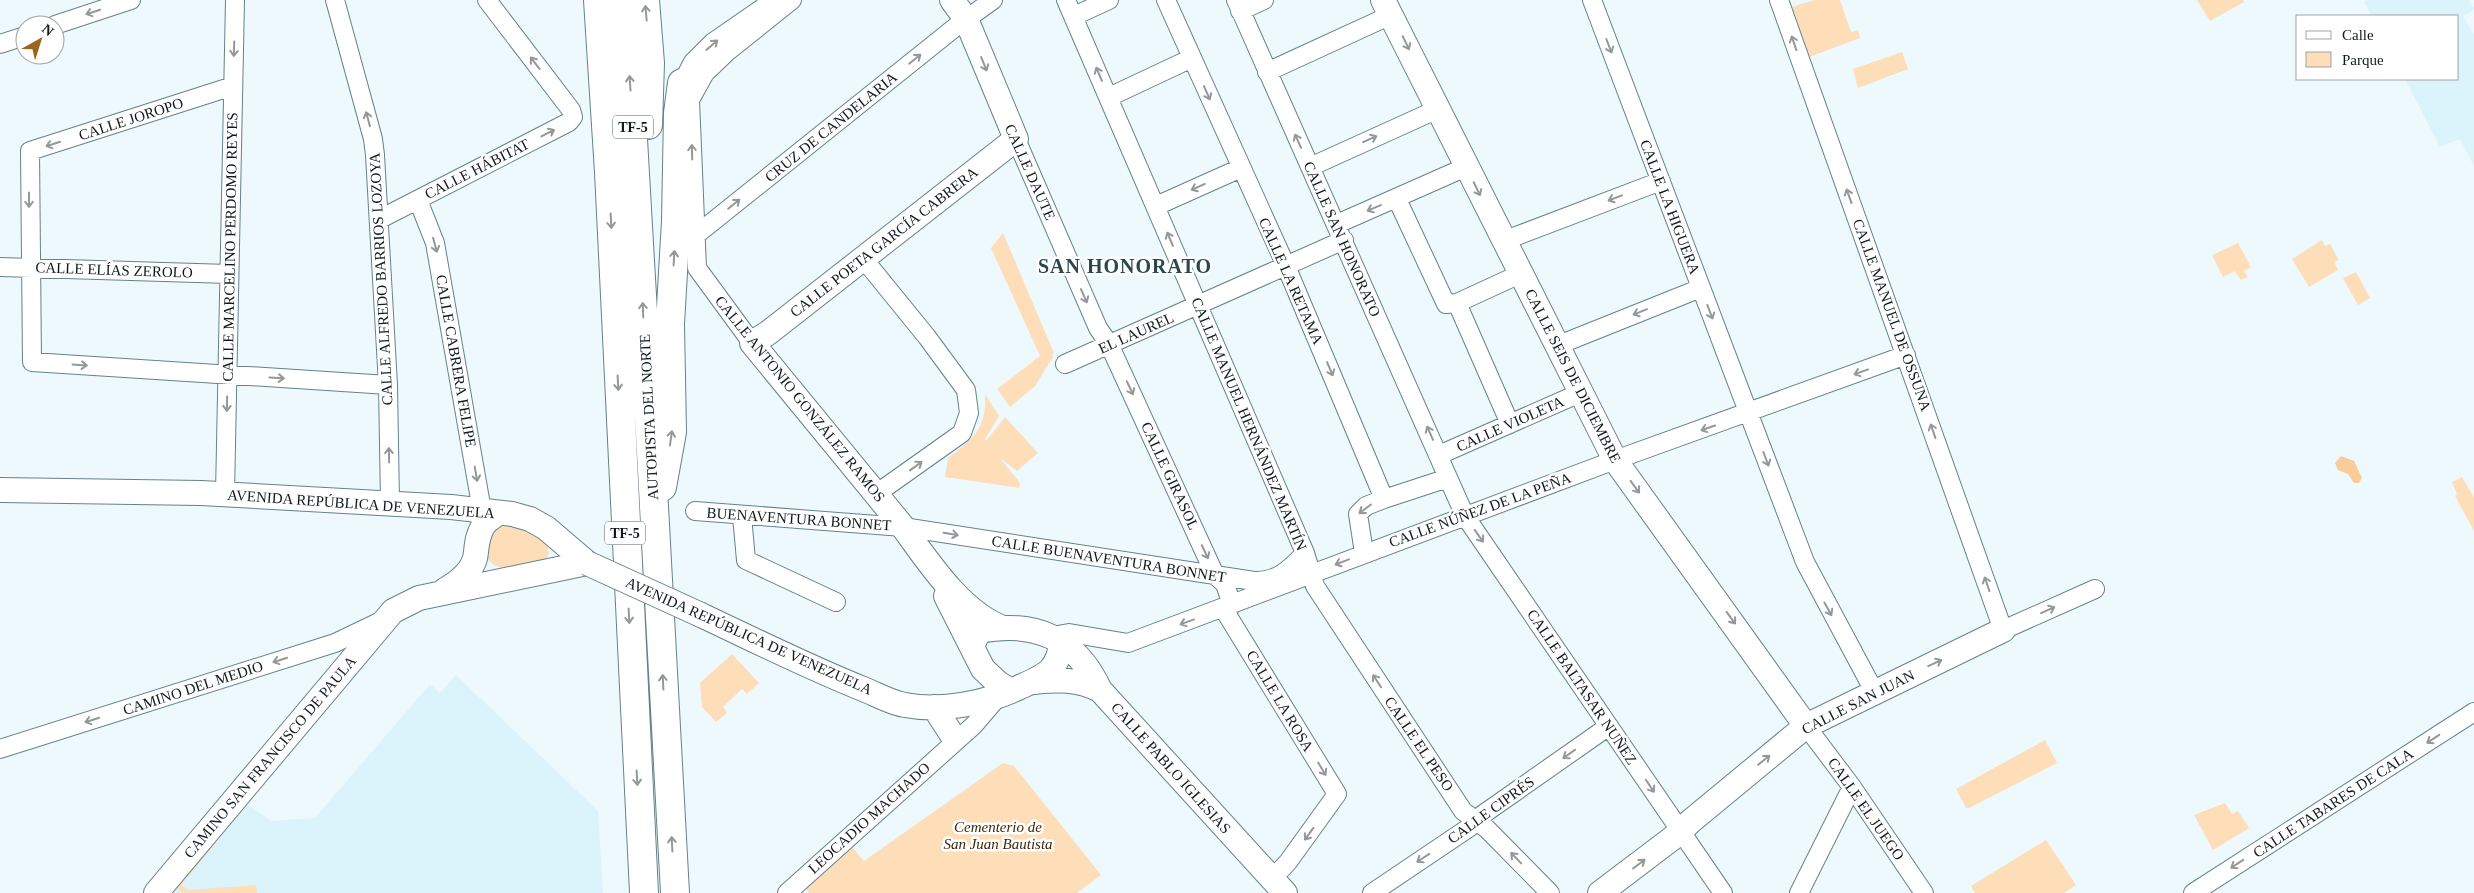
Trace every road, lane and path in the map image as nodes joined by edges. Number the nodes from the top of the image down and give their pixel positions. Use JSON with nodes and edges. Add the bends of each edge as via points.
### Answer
{"nodes":[{"id":1,"x":131,"y":0,"type":"edge"},
{"id":2,"x":235,"y":0,"type":"edge"},
{"id":3,"x":335,"y":0,"type":"edge"},
{"id":4,"x":487,"y":0,"type":"edge"},
{"id":5,"x":581,"y":0,"type":"edge"},
{"id":6,"x":598,"y":0,"type":"edge"},
{"id":7,"x":625,"y":0,"type":"edge"},
{"id":8,"x":645,"y":0,"type":"edge"},
{"id":9,"x":774,"y":0,"type":"edge"},
{"id":10,"x":792,"y":0,"type":"edge"},
{"id":11,"x":952,"y":0,"type":"edge"},
{"id":12,"x":993,"y":0,"type":"edge"},
{"id":13,"x":1109,"y":0,"type":"edge"},
{"id":14,"x":1166,"y":0,"type":"edge"},
{"id":15,"x":1264,"y":0,"type":"edge"},
{"id":16,"x":1592,"y":0,"type":"edge"},
{"id":17,"x":1779,"y":0,"type":"edge"},
{"id":18,"x":1238,"y":6,"type":"edge"},
{"id":19,"x":1387,"y":7,"type":"edge"},
{"id":20,"x":1070,"y":8,"type":"edge"},
{"id":21,"x":966,"y":19,"type":"junction"},
{"id":22,"x":65,"y":22,"type":"edge"},
{"id":23,"x":15,"y":39,"type":"edge"},
{"id":24,"x":0,"y":44,"type":"edge"},
{"id":25,"x":1192,"y":58,"type":"junction"},
{"id":26,"x":1267,"y":72,"type":"junction"},
{"id":27,"x":682,"y":83,"type":"joint"},
{"id":28,"x":233,"y":86,"type":"junction"},
{"id":29,"x":1108,"y":97,"type":"junction"},
{"id":30,"x":1438,"y":109,"type":"junction"},
{"id":31,"x":1016,"y":140,"type":"junction"},
{"id":32,"x":1310,"y":166,"type":"junction"},
{"id":33,"x":1466,"y":167,"type":"junction"},
{"id":34,"x":1241,"y":168,"type":"junction"},
{"id":35,"x":609,"y":172,"type":"junction"},
{"id":36,"x":1661,"y":181,"type":"junction"},
{"id":37,"x":1397,"y":199,"type":"junction"},
{"id":38,"x":418,"y":200,"type":"junction"},
{"id":39,"x":1156,"y":206,"type":"junction"},
{"id":40,"x":380,"y":219,"type":"junction"},
{"id":41,"x":1336,"y":224,"type":"junction"},
{"id":42,"x":696,"y":235,"type":"junction"},
{"id":43,"x":1344,"y":240,"type":"junction"},
{"id":44,"x":1503,"y":240,"type":"junction"},
{"id":45,"x":641,"y":254,"type":"junction"},
{"id":46,"x":862,"y":257,"type":"junction"},
{"id":47,"x":1286,"y":266,"type":"junction"},
{"id":48,"x":0,"y":267,"type":"edge"},
{"id":49,"x":29,"y":268,"type":"junction"},
{"id":50,"x":229,"y":274,"type":"junction"},
{"id":51,"x":1520,"y":274,"type":"junction"},
{"id":52,"x":1701,"y":288,"type":"junction"},
{"id":53,"x":1457,"y":303,"type":"junction"},
{"id":54,"x":1198,"y":305,"type":"junction"},
{"id":55,"x":752,"y":343,"type":"junction"},
{"id":56,"x":1109,"y":344,"type":"junction"},
{"id":57,"x":1556,"y":346,"type":"junction"},
{"id":58,"x":1906,"y":355,"type":"junction"},
{"id":59,"x":1065,"y":364,"type":"dead end"},
{"id":60,"x":228,"y":375,"type":"junction"},
{"id":61,"x":388,"y":385,"type":"junction"},
{"id":62,"x":1580,"y":393,"type":"junction"},
{"id":63,"x":1748,"y":414,"type":"junction"},
{"id":64,"x":1510,"y":424,"type":"junction"},
{"id":65,"x":1440,"y":455,"type":"junction"},
{"id":66,"x":1615,"y":460,"type":"junction"},
{"id":67,"x":1448,"y":478,"type":"junction"},
{"id":68,"x":0,"y":490,"type":"edge"},
{"id":69,"x":225,"y":494,"type":"junction"},
{"id":70,"x":876,"y":494,"type":"junction"},
{"id":71,"x":1384,"y":499,"type":"junction"},
{"id":72,"x":390,"y":503,"type":"junction"},
{"id":73,"x":451,"y":507,"type":"junction"},
{"id":74,"x":695,"y":511,"type":"dead end"},
{"id":75,"x":742,"y":516,"type":"junction"},
{"id":76,"x":1465,"y":516,"type":"junction"},
{"id":77,"x":654,"y":520,"type":"junction"},
{"id":78,"x":903,"y":527,"type":"junction"},
{"id":79,"x":483,"y":529,"type":"junction"},
{"id":80,"x":556,"y":535,"type":"junction"},
{"id":81,"x":1305,"y":553,"type":"junction"},
{"id":82,"x":1364,"y":554,"type":"junction"},
{"id":83,"x":923,"y":555,"type":"junction"},
{"id":84,"x":586,"y":563,"type":"junction"},
{"id":85,"x":547,"y":570,"type":"junction"},
{"id":86,"x":1311,"y":574,"type":"junction"},
{"id":87,"x":1215,"y":575,"type":"junction"},
{"id":88,"x":512,"y":578,"type":"junction"},
{"id":89,"x":2095,"y":589,"type":"dead end"},
{"id":90,"x":439,"y":594,"type":"junction"},
{"id":91,"x":836,"y":602,"type":"dead end"},
{"id":92,"x":1228,"y":607,"type":"junction"},
{"id":93,"x":383,"y":620,"type":"junction"},
{"id":94,"x":1003,"y":628,"type":"junction"},
{"id":95,"x":2003,"y":630,"type":"junction"},
{"id":96,"x":1057,"y":638,"type":"junction"},
{"id":97,"x":335,"y":643,"type":"junction"},
{"id":98,"x":972,"y":646,"type":"junction"},
{"id":99,"x":347,"y":666,"type":"junction"},
{"id":100,"x":983,"y":669,"type":"junction"},
{"id":101,"x":1013,"y":690,"type":"junction"},
{"id":102,"x":1100,"y":690,"type":"junction"},
{"id":103,"x":1874,"y":691,"type":"junction"},
{"id":104,"x":975,"y":702,"type":"junction"},
{"id":105,"x":934,"y":707,"type":"junction"},
{"id":106,"x":2474,"y":712,"type":"edge"},
{"id":107,"x":1609,"y":726,"type":"junction"},
{"id":108,"x":1806,"y":726,"type":"junction"},
{"id":109,"x":953,"y":741,"type":"junction"},
{"id":110,"x":0,"y":749,"type":"edge"},
{"id":111,"x":1852,"y":787,"type":"junction"},
{"id":112,"x":1476,"y":820,"type":"junction"},
{"id":113,"x":1681,"y":831,"type":"junction"},
{"id":114,"x":1278,"y":886,"type":"edge"},
{"id":115,"x":156,"y":893,"type":"edge"},
{"id":116,"x":644,"y":893,"type":"edge"},
{"id":117,"x":675,"y":893,"type":"edge"},
{"id":118,"x":787,"y":893,"type":"edge"},
{"id":119,"x":1372,"y":893,"type":"edge"},
{"id":120,"x":1550,"y":893,"type":"edge"},
{"id":121,"x":1600,"y":893,"type":"edge"},
{"id":122,"x":1723,"y":893,"type":"edge"},
{"id":123,"x":1800,"y":893,"type":"edge"},
{"id":124,"x":1924,"y":893,"type":"edge"},
{"id":125,"x":2192,"y":893,"type":"edge"}],
"edges":[{"from":1,"to":22,"type":"street","one_way":true},
{"from":2,"to":28,"type":"street","name":"CALLE MARCELINO PERDOMO REYES","one_way":true},
{"from":40,"to":3,"type":"street","name":"CALLE ALFREDO BARRIOS LOZOYA","one_way":true,"via":[[373,139]]},
{"from":38,"to":4,"type":"street","name":"CALLE HÁBITAT","one_way":true,"via":[[569,122],[573,117],[571,110]]},
{"from":5,"to":35,"type":"highway","via":[[590,116]]},
{"from":6,"to":35,"type":"highway","name":"AUTOPISTA DEL NORTE","number":"TF-5"},
{"from":45,"to":7,"type":"highway","name":"AUTOPISTA DEL NORTE","number":"TF-5","one_way":true},
{"from":45,"to":8,"type":"highway","one_way":true,"via":[[650,78]]},
{"from":27,"to":9,"type":"street","one_way":true,"via":[[693,62],[712,43]]},
{"from":42,"to":10,"type":"street","name":"CALLE ANTONIO GONZÁLEZ RAMOS","one_way":true,"via":[[690,100],[705,73]]},
{"from":11,"to":21,"type":"street","name":"CALLE DAUTE"},
{"from":12,"to":21,"type":"street","name":"CRUZ DE CANDELARIA"},
{"from":13,"to":20,"type":"street"},
{"from":14,"to":25,"type":"street","name":"CALLE LA RETAMA"},
{"from":15,"to":18,"type":"street"},
{"from":16,"to":36,"type":"street","name":"CALLE LA HIGUERA","one_way":true},
{"from":58,"to":17,"type":"street","name":"CALLE MANUEL DE OSSUNA","one_way":true},
{"from":18,"to":26,"type":"street","name":"CALLE SAN HONORATO"},
{"from":19,"to":26,"type":"street"},
{"from":19,"to":30,"type":"street","name":"CALLE SEIS DE DICIEMBRE","one_way":true},
{"from":29,"to":20,"type":"street","name":"CALLE MANUEL HERNÁNDEZ MARTÍN","one_way":true},
{"from":21,"to":31,"type":"street","name":"CALLE DAUTE","one_way":true},
{"from":42,"to":21,"type":"street","name":"CRUZ DE CANDELARIA","one_way":true},
{"from":23,"to":24,"type":"street"},
{"from":25,"to":29,"type":"street"},
{"from":25,"to":34,"type":"street","name":"CALLE LA RETAMA","one_way":true},
{"from":32,"to":26,"type":"street","name":"CALLE SAN HONORATO","one_way":true},
{"from":77,"to":27,"type":"highway","one_way":true,"via":[[672,432],[670,324],[678,113]]},
{"from":28,"to":49,"type":"street","name":"CALLE JOROPO","one_way":true,"via":[[30,151]]},
{"from":28,"to":50,"type":"street","name":"CALLE MARCELINO PERDOMO REYES"},
{"from":29,"to":39,"type":"street","name":"CALLE MANUEL HERNÁNDEZ MARTÍN"},
{"from":32,"to":30,"type":"street","one_way":true},
{"from":30,"to":33,"type":"street","name":"CALLE SEIS DE DICIEMBRE"},
{"from":31,"to":46,"type":"street","name":"CALLE POETA GARCÍA CABRERA"},
{"from":31,"to":56,"type":"street","name":"CALLE DAUTE","one_way":true,"via":[[1098,328]]},
{"from":32,"to":41,"type":"street","name":"CALLE SAN HONORATO"},
{"from":33,"to":37,"type":"street"},
{"from":33,"to":44,"type":"street","name":"CALLE SEIS DE DICIEMBRE","one_way":true},
{"from":34,"to":39,"type":"street","one_way":true},
{"from":34,"to":47,"type":"street","name":"CALLE LA RETAMA"},
{"from":35,"to":116,"type":"highway","name":"AUTOPISTA DEL NORTE","number":"TF-5","one_way":true},
{"from":36,"to":44,"type":"street","one_way":true},
{"from":36,"to":52,"type":"street","name":"CALLE LA HIGUERA"},
{"from":37,"to":41,"type":"street","one_way":true},
{"from":37,"to":53,"type":"street","via":[[1446,304]]},
{"from":38,"to":40,"type":"street","name":"CALLE HÁBITAT"},
{"from":38,"to":79,"type":"street","name":"CALLE CABRERA FELIPE","one_way":true,"via":[[435,243]]},
{"from":54,"to":39,"type":"street","name":"CALLE MANUEL HERNÁNDEZ MARTÍN","one_way":true},
{"from":40,"to":61,"type":"street","name":"CALLE ALFREDO BARRIOS LOZOYA"},
{"from":41,"to":43,"type":"street","name":"CALLE SAN HONORATO"},
{"from":42,"to":55,"type":"street","name":"CALLE ANTONIO GONZÁLEZ RAMOS","via":[[697,268]]},
{"from":43,"to":47,"type":"street","name":"EL LAUREL"},
{"from":65,"to":43,"type":"street","name":"CALLE SAN HONORATO","one_way":true},
{"from":44,"to":51,"type":"street","name":"CALLE SEIS DE DICIEMBRE"},
{"from":77,"to":45,"type":"highway","name":"AUTOPISTA DEL NORTE","number":"TF-5","one_way":true},
{"from":46,"to":55,"type":"street","name":"CALLE POETA GARCÍA CABRERA"},
{"from":70,"to":46,"type":"street","one_way":true,"via":[[962,433],[968,413],[966,390]]},
{"from":47,"to":54,"type":"street","name":"EL LAUREL"},
{"from":47,"to":71,"type":"street","name":"CALLE LA RETAMA","one_way":true},
{"from":48,"to":49,"type":"street","name":"CALLE ELÍAS ZEROLO"},
{"from":49,"to":50,"type":"street","name":"CALLE ELÍAS ZEROLO"},
{"from":49,"to":60,"type":"street","one_way":true,"via":[[32,362]]},
{"from":50,"to":60,"type":"street","name":"CALLE MARCELINO PERDOMO REYES"},
{"from":51,"to":53,"type":"street"},
{"from":51,"to":57,"type":"street","name":"CALLE SEIS DE DICIEMBRE"},
{"from":52,"to":57,"type":"street","one_way":true},
{"from":52,"to":63,"type":"street","name":"CALLE LA HIGUERA","one_way":true},
{"from":53,"to":64,"type":"street"},
{"from":54,"to":56,"type":"street","name":"EL LAUREL"},
{"from":54,"to":81,"type":"street","name":"CALLE MANUEL HERNÁNDEZ MARTÍN"},
{"from":55,"to":70,"type":"street","name":"CALLE ANTONIO GONZÁLEZ RAMOS"},
{"from":56,"to":59,"type":"street","name":"EL LAUREL"},
{"from":56,"to":87,"type":"street","name":"CALLE GIRASOL","one_way":true},
{"from":57,"to":62,"type":"street","name":"CALLE SEIS DE DICIEMBRE"},
{"from":58,"to":63,"type":"street","name":"CALLE NÚÑEZ DE LA PEÑA","one_way":true},
{"from":95,"to":58,"type":"street","name":"CALLE MANUEL DE OSSUNA","one_way":true},
{"from":60,"to":61,"type":"street","one_way":true},
{"from":60,"to":69,"type":"street","name":"CALLE MARCELINO PERDOMO REYES","one_way":true},
{"from":72,"to":61,"type":"street","name":"CALLE ALFREDO BARRIOS LOZOYA","one_way":true},
{"from":62,"to":64,"type":"street","name":"CALLE VIOLETA"},
{"from":62,"to":66,"type":"street","name":"CALLE SEIS DE DICIEMBRE"},
{"from":63,"to":66,"type":"street","name":"CALLE NÚÑEZ DE LA PEÑA","one_way":true},
{"from":63,"to":103,"type":"street","name":"CALLE LA HIGUERA","one_way":true,"via":[[1812,577]]},
{"from":64,"to":65,"type":"street","name":"CALLE VIOLETA"},
{"from":65,"to":67,"type":"street","name":"CALLE SAN HONORATO"},
{"from":66,"to":76,"type":"street","name":"CALLE NÚÑEZ DE LA PEÑA"},
{"from":66,"to":108,"type":"street","name":"CALLE SEIS DE DICIEMBRE","one_way":true},
{"from":67,"to":71,"type":"street"},
{"from":67,"to":76,"type":"street","name":"CALLE BALTASAR NUÑEZ"},
{"from":68,"to":69,"type":"street","name":"AVENIDA REPÚBLICA DE VENEZUELA"},
{"from":69,"to":72,"type":"street","name":"AVENIDA REPÚBLICA DE VENEZUELA"},
{"from":70,"to":78,"type":"street","name":"CALLE ANTONIO GONZÁLEZ RAMOS"},
{"from":71,"to":82,"type":"street","one_way":true,"via":[[1366,506],[1358,514]]},
{"from":72,"to":73,"type":"street","name":"AVENIDA REPÚBLICA DE VENEZUELA"},
{"from":73,"to":79,"type":"street"},
{"from":73,"to":79,"type":"street","name":"AVENIDA REPÚBLICA DE VENEZUELA"},
{"from":74,"to":75,"type":"street","name":"BUENAVENTURA BONNET"},
{"from":75,"to":78,"type":"street","name":"BUENAVENTURA BONNET"},
{"from":75,"to":91,"type":"street","via":[[746,560]]},
{"from":76,"to":82,"type":"street","name":"CALLE NÚÑEZ DE LA PEÑA"},
{"from":76,"to":107,"type":"street","name":"CALLE BALTASAR NUÑEZ","one_way":true},
{"from":117,"to":77,"type":"highway","name":"AUTOPISTA DEL NORTE","number":"TF-5","one_way":true},
{"from":78,"to":83,"type":"street","name":"CALLE ANTONIO GONZÁLEZ RAMOS"},
{"from":78,"to":87,"type":"street","name":"CALLE BUENAVENTURA BONNET","one_way":true},
{"from":79,"to":80,"type":"street","name":"AVENIDA REPÚBLICA DE VENEZUELA","via":[[530,519]]},
{"from":79,"to":88,"type":"street","via":[[483,563],[493,572]]},
{"from":79,"to":90,"type":"street","via":[[466,575]]},
{"from":80,"to":84,"type":"street","name":"AVENIDA REPÚBLICA DE VENEZUELA"},
{"from":80,"to":85,"type":"street","via":[[554,554]]},
{"from":81,"to":86,"type":"street","name":"CALLE MANUEL HERNÁNDEZ MARTÍN"},
{"from":81,"to":87,"type":"street","name":"CALLE BUENAVENTURA BONNET","via":[[1279,578],[1254,581]]},
{"from":82,"to":86,"type":"street","name":"CALLE NÚÑEZ DE LA PEÑA","one_way":true},
{"from":83,"to":94,"type":"street","name":"CALLE ANTONIO GONZÁLEZ RAMOS","via":[[972,611]]},
{"from":83,"to":98,"type":"street","name":"CALLE ANTONIO GONZÁLEZ RAMOS"},
{"from":84,"to":85,"type":"street"},
{"from":84,"to":105,"type":"street","name":"AVENIDA REPÚBLICA DE VENEZUELA","bridge":true,"via":[[860,688],[905,705]]},
{"from":85,"to":88,"type":"street"},
{"from":86,"to":92,"type":"street","name":"CALLE NÚÑEZ DE LA PEÑA"},
{"from":112,"to":86,"type":"street","name":"CALLE EL PESO","one_way":true,"via":[[1463,811],[1315,586]]},
{"from":87,"to":92,"type":"street","name":"CALLE GIRASOL","via":[[1225,584]]},
{"from":88,"to":90,"type":"street"},
{"from":95,"to":89,"type":"street","name":"CALLE SAN JUAN","one_way":true},
{"from":90,"to":93,"type":"street","name":"CAMINO SAN FRANCISCO DE PAULA","via":[[405,604]]},
{"from":92,"to":96,"type":"street","name":"CALLE NÚÑEZ DE LA PEÑA","one_way":true,"via":[[1128,643],[1069,633]]},
{"from":92,"to":114,"type":"street","name":"CALLE LA ROSA","one_way":true,"via":[[1337,794],[1288,862]]},
{"from":93,"to":97,"type":"street","name":"CAMINO DEL MEDIO"},
{"from":93,"to":99,"type":"street","name":"CAMINO SAN FRANCISCO DE PAULA"},
{"from":94,"to":96,"type":"street","via":[[1042,632]]},
{"from":94,"to":98,"type":"street","via":[[979,631]]},
{"from":103,"to":95,"type":"street","name":"CALLE SAN JUAN","one_way":true},
{"from":96,"to":101,"type":"street","via":[[1057,664],[1049,672]]},
{"from":96,"to":102,"type":"street","name":"CALLE PABLO IGLESIAS","via":[[1082,660]]},
{"from":97,"to":99,"type":"street"},
{"from":97,"to":110,"type":"street","name":"CAMINO DEL MEDIO","one_way":true},
{"from":98,"to":100,"type":"street"},
{"from":99,"to":115,"type":"street","name":"CAMINO SAN FRANCISCO DE PAULA"},
{"from":100,"to":101,"type":"street"},
{"from":100,"to":104,"type":"street"},
{"from":101,"to":102,"type":"street","via":[[1064,680],[1082,681]]},
{"from":101,"to":104,"type":"street","name":"AVENIDA REPÚBLICA DE VENEZUELA"},
{"from":101,"to":109,"type":"street","name":"LEOCADIO MACHADO"},
{"from":102,"to":114,"type":"street","name":"CALLE PABLO IGLESIAS"},
{"from":103,"to":108,"type":"street","name":"CALLE SAN JUAN"},
{"from":104,"to":105,"type":"street","name":"AVENIDA REPÚBLICA DE VENEZUELA"},
{"from":104,"to":109,"type":"street","name":"LEOCADIO MACHADO"},
{"from":105,"to":109,"type":"street","via":[[945,720]]},
{"from":106,"to":125,"type":"street","name":"CALLE TABARES DE CALA","one_way":true},
{"from":107,"to":112,"type":"street","name":"CALLE CIPRÉS","one_way":true},
{"from":107,"to":113,"type":"street","name":"CALLE BALTASAR NUÑEZ","one_way":true},
{"from":108,"to":111,"type":"street","name":"CALLE EL JUEGO"},
{"from":113,"to":108,"type":"street","name":"CALLE SAN JUAN","one_way":true},
{"from":109,"to":118,"type":"street","name":"LEOCADIO MACHADO"},
{"from":111,"to":123,"type":"street"},
{"from":111,"to":124,"type":"street","name":"CALLE EL JUEGO"},
{"from":112,"to":119,"type":"street","name":"CALLE CIPRÉS","one_way":true},
{"from":120,"to":112,"type":"street","name":"CALLE EL PESO","one_way":true},
{"from":121,"to":113,"type":"street","name":"CALLE SAN JUAN","one_way":true},
{"from":113,"to":122,"type":"street","name":"CALLE BALTASAR NUÑEZ"}]}
